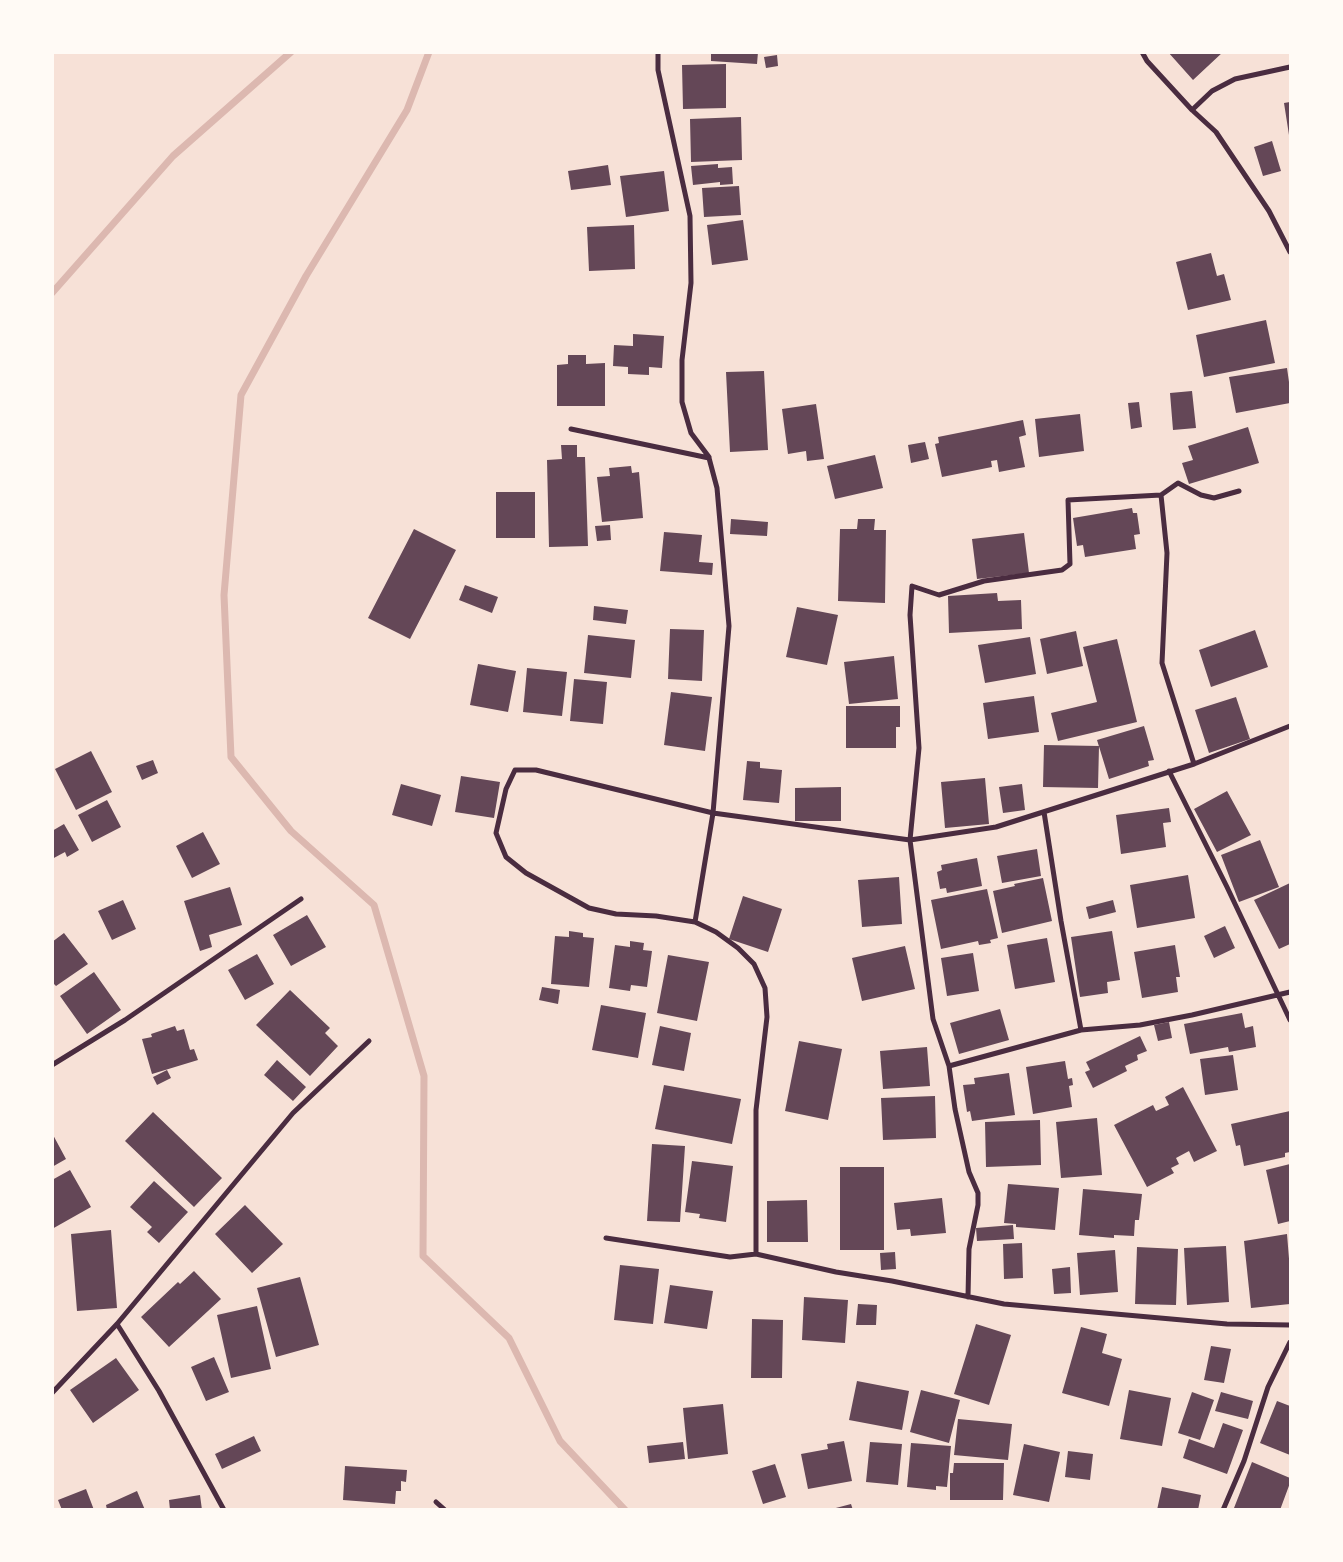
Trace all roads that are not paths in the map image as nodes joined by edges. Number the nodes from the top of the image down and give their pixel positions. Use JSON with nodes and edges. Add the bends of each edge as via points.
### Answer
{"nodes":[{"id":1,"x":658,"y":52,"type":"edge"},
{"id":2,"x":1142,"y":52,"type":"edge"},
{"id":3,"x":1290,"y":67,"type":"edge"},
{"id":4,"x":1192,"y":110,"type":"junction"},
{"id":5,"x":1290,"y":252,"type":"edge"},
{"id":6,"x":571,"y":430,"type":"dead end"},
{"id":7,"x":709,"y":458,"type":"junction"},
{"id":8,"x":1239,"y":491,"type":"dead end"},
{"id":9,"x":1161,"y":495,"type":"junction"},
{"id":10,"x":1290,"y":726,"type":"edge"},
{"id":11,"x":1194,"y":764,"type":"junction"},
{"id":12,"x":1169,"y":771,"type":"junction"},
{"id":13,"x":1044,"y":812,"type":"junction"},
{"id":14,"x":713,"y":813,"type":"junction"},
{"id":15,"x":910,"y":840,"type":"junction"},
{"id":16,"x":301,"y":899,"type":"dead end"},
{"id":17,"x":695,"y":922,"type":"junction"},
{"id":18,"x":1290,"y":992,"type":"edge"},
{"id":19,"x":1279,"y":994,"type":"junction"},
{"id":20,"x":1290,"y":1020,"type":"edge"},
{"id":21,"x":1081,"y":1030,"type":"junction"},
{"id":22,"x":369,"y":1041,"type":"dead end"},
{"id":23,"x":52,"y":1065,"type":"edge"},
{"id":24,"x":949,"y":1066,"type":"junction"},
{"id":25,"x":606,"y":1238,"type":"dead end"},
{"id":26,"x":756,"y":1254,"type":"junction"},
{"id":27,"x":968,"y":1297,"type":"junction"},
{"id":28,"x":117,"y":1324,"type":"junction"},
{"id":29,"x":1290,"y":1325,"type":"edge"},
{"id":30,"x":1290,"y":1342,"type":"edge"},
{"id":31,"x":52,"y":1393,"type":"edge"},
{"id":32,"x":436,"y":1502,"type":"dead end"},
{"id":33,"x":224,"y":1510,"type":"edge"},
{"id":34,"x":445,"y":1510,"type":"edge"},
{"id":35,"x":1223,"y":1510,"type":"edge"}],
"edges":[{"from":1,"to":7,"type":"street","via":[[658,70],[690,216],[691,283],[682,360],[682,402],[691,433]]},
{"from":2,"to":4,"type":"street"},
{"from":3,"to":4,"type":"street","via":[[1235,79],[1212,91]]},
{"from":4,"to":5,"type":"street","via":[[1216,132],[1269,211]]},
{"from":6,"to":7,"type":"street"},
{"from":7,"to":14,"type":"street","via":[[717,488],[729,626]]},
{"from":8,"to":9,"type":"street","via":[[1214,498],[1178,483]]},
{"from":9,"to":11,"type":"street","via":[[1167,553],[1162,663]]},
{"from":9,"to":15,"type":"street","via":[[1068,500],[1070,564],[1062,570],[984,581],[939,595],[912,586],[910,615],[919,748]]},
{"from":10,"to":11,"type":"street"},
{"from":11,"to":12,"type":"street"},
{"from":12,"to":13,"type":"street"},
{"from":12,"to":19,"type":"street"},
{"from":13,"to":15,"type":"street","via":[[996,827]]},
{"from":13,"to":21,"type":"street"},
{"from":14,"to":15,"type":"street"},
{"from":14,"to":17,"type":"street"},
{"from":14,"to":17,"type":"street","via":[[536,770],[515,770],[506,789],[496,833],[506,857],[526,873],[589,908]]},
{"from":15,"to":24,"type":"street","via":[[933,1019]]},
{"from":16,"to":23,"type":"street","via":[[125,1020]]},
{"from":17,"to":26,"type":"street","via":[[738,948],[754,964],[765,988],[767,1017],[756,1110]]},
{"from":18,"to":19,"type":"street"},
{"from":19,"to":20,"type":"street"},
{"from":19,"to":21,"type":"street","via":[[1192,1016]]},
{"from":21,"to":24,"type":"street"},
{"from":22,"to":28,"type":"street","via":[[293,1113]]},
{"from":24,"to":27,"type":"street","via":[[969,1172],[978,1194],[968,1249]]},
{"from":25,"to":26,"type":"street","via":[[730,1257]]},
{"from":26,"to":27,"type":"street"},
{"from":27,"to":29,"type":"street","via":[[1004,1304],[1227,1324]]},
{"from":28,"to":31,"type":"street"},
{"from":28,"to":33,"type":"street","via":[[159,1391]]},
{"from":30,"to":35,"type":"street","via":[[1268,1387],[1244,1461]]},
{"from":32,"to":34,"type":"street"}]}
